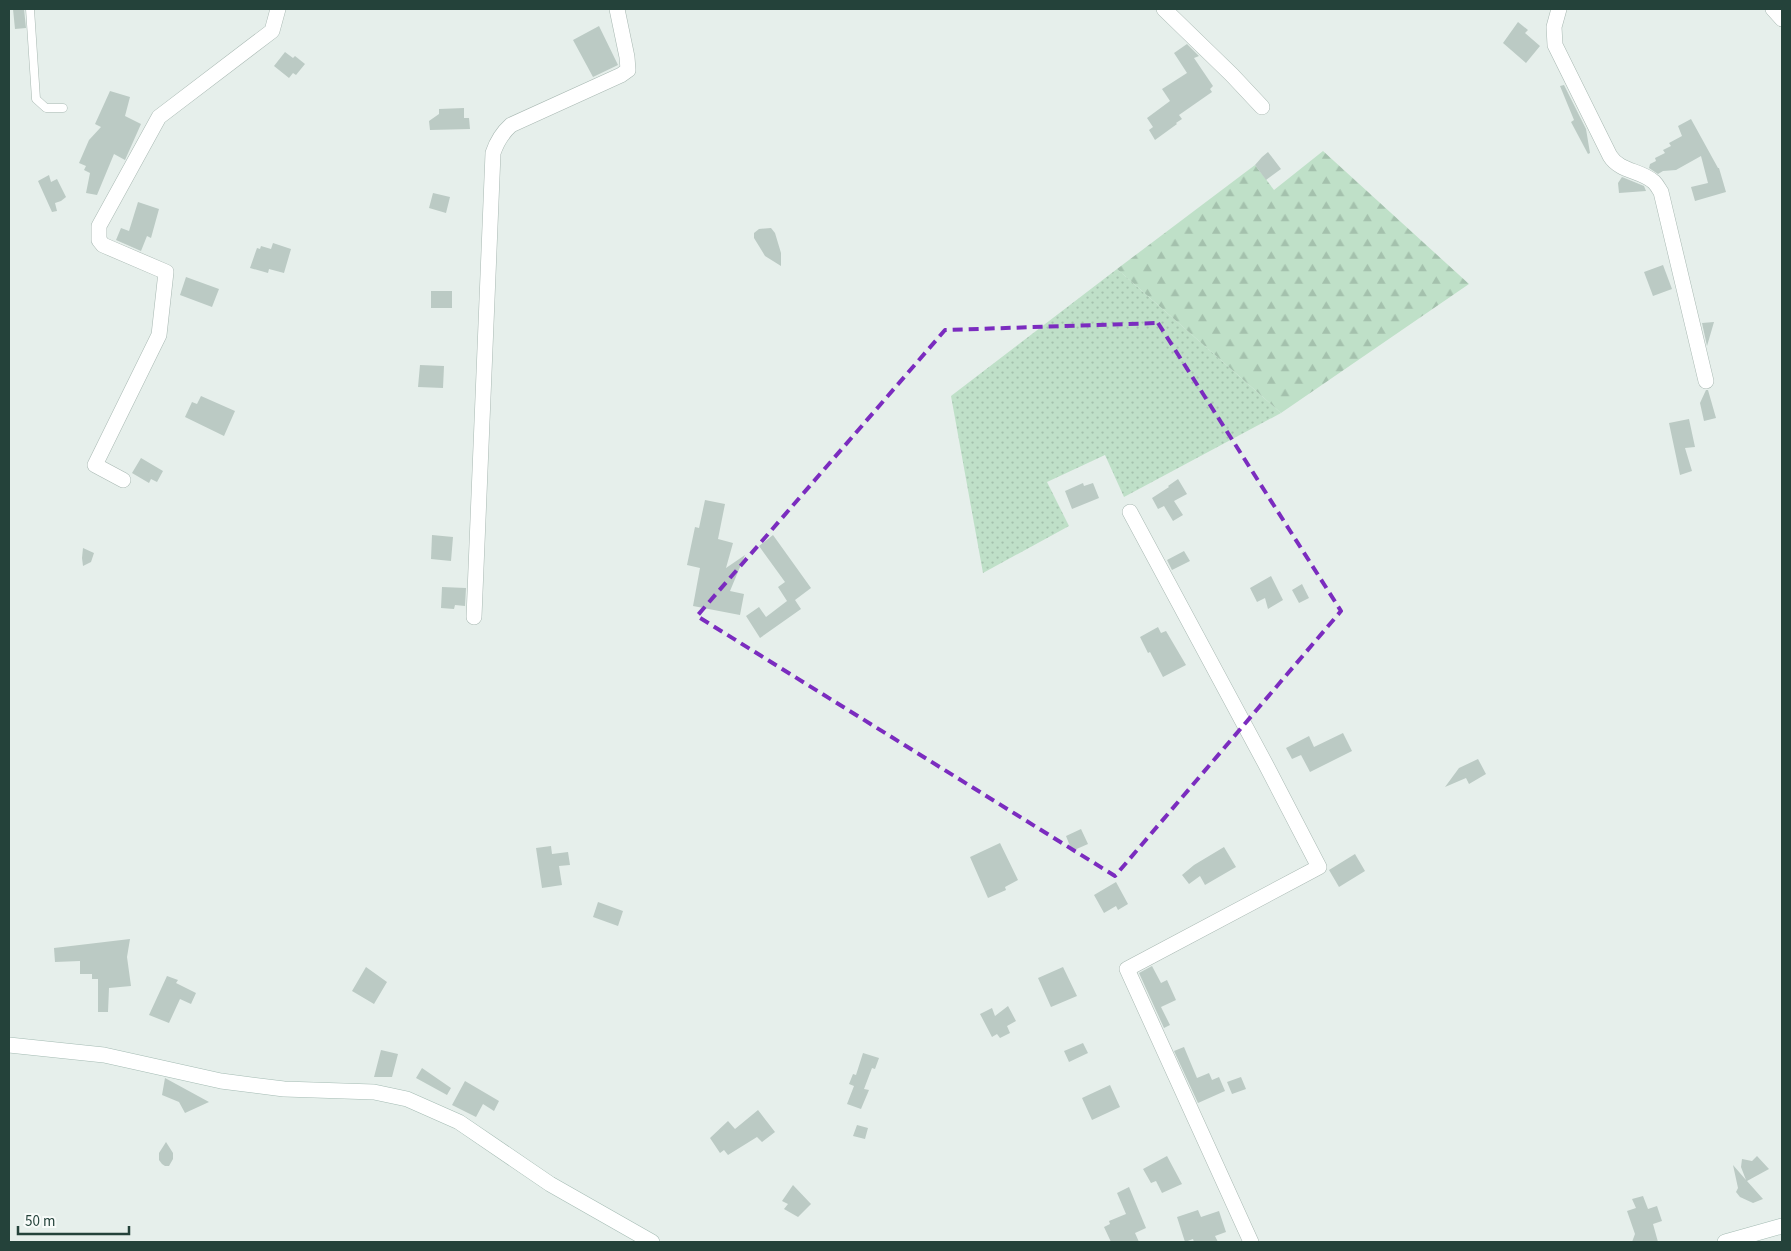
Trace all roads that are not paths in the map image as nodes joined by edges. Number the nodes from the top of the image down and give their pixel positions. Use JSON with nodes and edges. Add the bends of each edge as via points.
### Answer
{"nodes":[{"id":1,"x":30,"y":9,"type":"edge"},
{"id":2,"x":278,"y":9,"type":"edge"},
{"id":3,"x":616,"y":9,"type":"edge"},
{"id":4,"x":1164,"y":9,"type":"edge"},
{"id":5,"x":1559,"y":9,"type":"edge"},
{"id":6,"x":1773,"y":9,"type":"edge"},
{"id":7,"x":1782,"y":19,"type":"edge"},
{"id":8,"x":1262,"y":107,"type":"dead end"},
{"id":9,"x":63,"y":108,"type":"dead end"},
{"id":10,"x":1706,"y":381,"type":"dead end"},
{"id":11,"x":123,"y":480,"type":"dead end"},
{"id":12,"x":1130,"y":512,"type":"dead end"},
{"id":13,"x":474,"y":617,"type":"dead end"},
{"id":14,"x":9,"y":1045,"type":"edge"},
{"id":15,"x":1782,"y":1226,"type":"edge"},
{"id":16,"x":652,"y":1242,"type":"edge"},
{"id":17,"x":1250,"y":1242,"type":"edge"},
{"id":18,"x":1725,"y":1242,"type":"edge"}],
"edges":[{"from":1,"to":9,"type":"lane","via":[[36,99],[46,108]]},
{"from":2,"to":11,"type":"street","via":[[272,31],[159,116],[99,226],[99,240],[103,246],[166,272],[159,335],[96,465]]},
{"from":3,"to":13,"type":"street","via":[[628,57],[628,70],[511,125],[499,138],[493,153]]},
{"from":4,"to":8,"type":"street"},
{"from":5,"to":10,"type":"street","via":[[1554,27],[1555,45],[1610,156],[1621,167],[1654,182],[1661,192]]},
{"from":6,"to":7,"type":"street"},
{"from":12,"to":17,"type":"street","via":[[1319,867],[1127,969]]},
{"from":14,"to":16,"type":"street","via":[[104,1055],[221,1082],[284,1089],[374,1092],[407,1099],[459,1122],[550,1184]]},
{"from":15,"to":18,"type":"street"}]}
